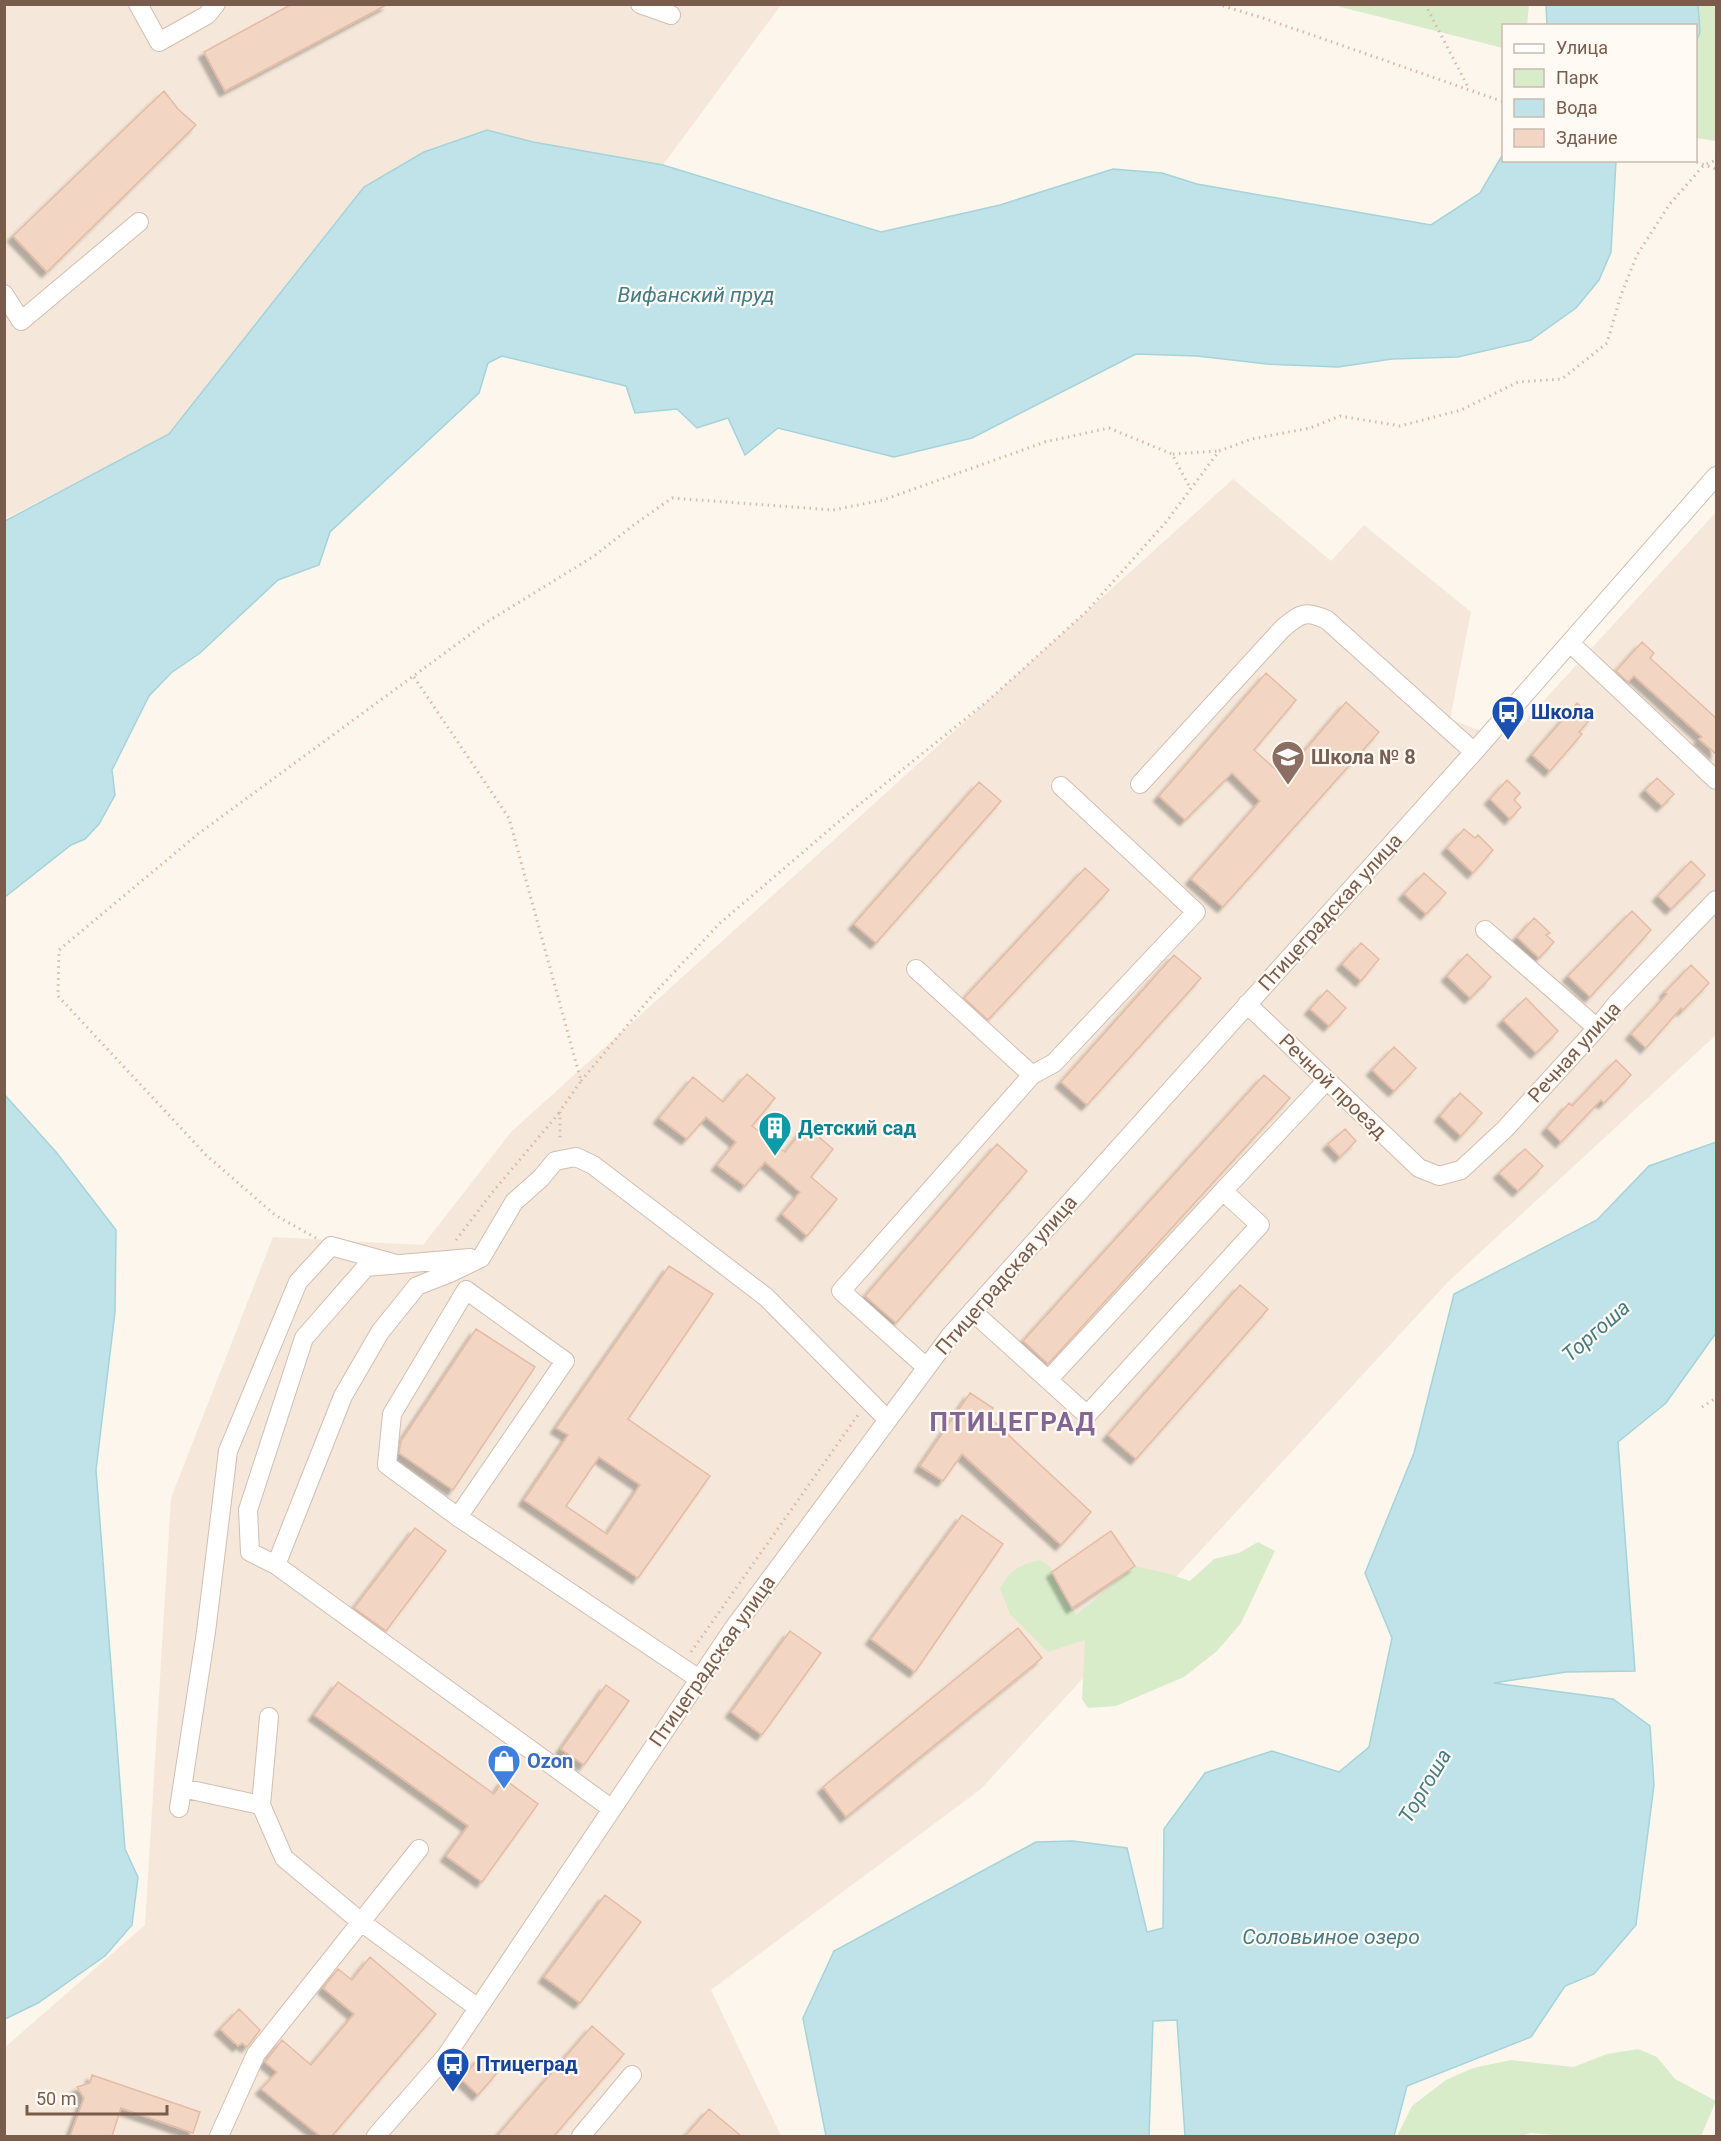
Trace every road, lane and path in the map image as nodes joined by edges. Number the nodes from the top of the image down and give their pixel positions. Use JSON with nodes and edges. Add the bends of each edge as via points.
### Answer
{"nodes":[{"id":1,"x":138,"y":4,"type":"edge"},
{"id":2,"x":216,"y":4,"type":"edge"},
{"id":3,"x":640,"y":4,"type":"edge"},
{"id":4,"x":1217,"y":4,"type":"edge"},
{"id":5,"x":1425,"y":4,"type":"edge"},
{"id":6,"x":671,"y":15,"type":"dead end"},
{"id":7,"x":1470,"y":91,"type":"junction"},
{"id":8,"x":1502,"y":102,"type":"edge"},
{"id":9,"x":1716,"y":160,"type":"edge"},
{"id":10,"x":1696,"y":162,"type":"edge"},
{"id":11,"x":1704,"y":165,"type":"junction"},
{"id":12,"x":1716,"y":169,"type":"edge"},
{"id":13,"x":139,"y":222,"type":"dead end"},
{"id":14,"x":4,"y":294,"type":"edge"},
{"id":15,"x":1219,"y":452,"type":"junction"},
{"id":16,"x":1172,"y":454,"type":"junction"},
{"id":17,"x":1716,"y":476,"type":"edge"},
{"id":18,"x":1190,"y":488,"type":"junction"},
{"id":19,"x":1569,"y":644,"type":"junction"},
{"id":20,"x":414,"y":677,"type":"junction"},
{"id":21,"x":1474,"y":752,"type":"junction"},
{"id":22,"x":1716,"y":780,"type":"edge"},
{"id":23,"x":1140,"y":784,"type":"dead end"},
{"id":24,"x":1061,"y":786,"type":"dead end"},
{"id":25,"x":1716,"y":900,"type":"edge"},
{"id":26,"x":1485,"y":930,"type":"dead end"},
{"id":27,"x":916,"y":969,"type":"dead end"},
{"id":28,"x":1248,"y":1004,"type":"junction"},
{"id":29,"x":1598,"y":1028,"type":"junction"},
{"id":30,"x":1032,"y":1075,"type":"junction"},
{"id":31,"x":1327,"y":1080,"type":"junction"},
{"id":32,"x":581,"y":1081,"type":"junction"},
{"id":33,"x":560,"y":1111,"type":"junction"},
{"id":34,"x":576,"y":1157,"type":"junction"},
{"id":35,"x":1419,"y":1168,"type":"joint"},
{"id":36,"x":1223,"y":1191,"type":"junction"},
{"id":37,"x":331,"y":1246,"type":"junction"},
{"id":38,"x":481,"y":1257,"type":"junction"},
{"id":39,"x":436,"y":1261,"type":"junction"},
{"id":40,"x":396,"y":1264,"type":"junction"},
{"id":41,"x":972,"y":1311,"type":"junction"},
{"id":42,"x":926,"y":1367,"type":"junction"},
{"id":43,"x":1048,"y":1380,"type":"junction"},
{"id":44,"x":1716,"y":1398,"type":"edge"},
{"id":45,"x":868,"y":1401,"type":"junction"},
{"id":46,"x":1702,"y":1407,"type":"dead end"},
{"id":47,"x":886,"y":1419,"type":"junction"},
{"id":48,"x":458,"y":1517,"type":"junction"},
{"id":49,"x":276,"y":1565,"type":"junction"},
{"id":50,"x":680,"y":1667,"type":"junction"},
{"id":51,"x":699,"y":1679,"type":"junction"},
{"id":52,"x":269,"y":1717,"type":"dead end"},
{"id":53,"x":182,"y":1788,"type":"junction"},
{"id":54,"x":261,"y":1805,"type":"junction"},
{"id":55,"x":178,"y":1808,"type":"dead end"},
{"id":56,"x":612,"y":1809,"type":"junction"},
{"id":57,"x":419,"y":1850,"type":"dead end"},
{"id":58,"x":361,"y":1922,"type":"junction"},
{"id":59,"x":478,"y":2008,"type":"junction"},
{"id":60,"x":632,"y":2074,"type":"dead end"},
{"id":61,"x":219,"y":2136,"type":"edge"},
{"id":62,"x":376,"y":2136,"type":"edge"},
{"id":63,"x":581,"y":2136,"type":"edge"}],
"edges":[{"from":1,"to":2,"type":"street","via":[[159,42],[207,15]]},
{"from":3,"to":6,"type":"street"},
{"from":4,"to":7,"type":"path"},
{"from":5,"to":7,"type":"path"},
{"from":7,"to":8,"type":"path"},
{"from":9,"to":11,"type":"path"},
{"from":10,"to":11,"type":"path"},
{"from":11,"to":12,"type":"path"},
{"from":11,"to":15,"type":"path","via":[[1669,205],[1637,255],[1607,343],[1562,379],[1518,382],[1461,410],[1400,426],[1340,416],[1310,428],[1252,439]]},
{"from":13,"to":14,"type":"street","via":[[21,321]]},
{"from":15,"to":16,"type":"path"},
{"from":15,"to":18,"type":"path"},
{"from":16,"to":18,"type":"path"},
{"from":16,"to":20,"type":"path","via":[[1108,428],[1045,442],[883,500],[833,510],[672,498],[594,556],[487,622]]},
{"from":17,"to":19,"type":"street","name":"Птицеградская улица"},
{"from":18,"to":32,"type":"path","via":[[1166,522],[1087,611],[990,699],[719,924]]},
{"from":19,"to":21,"type":"street","name":"Птицеградская улица"},
{"from":19,"to":22,"type":"street"},
{"from":20,"to":32,"type":"path","via":[[509,818]]},
{"from":20,"to":37,"type":"path","via":[[198,834],[59,950],[58,996],[206,1155],[275,1215]]},
{"from":21,"to":23,"type":"street","via":[[1328,620],[1312,613],[1298,616],[1283,628]]},
{"from":21,"to":28,"type":"street","name":"Птицеградская улица"},
{"from":24,"to":30,"type":"street","via":[[1196,912],[1054,1063]]},
{"from":25,"to":29,"type":"street","name":"Речная улица"},
{"from":26,"to":29,"type":"street"},
{"from":27,"to":30,"type":"street"},
{"from":28,"to":31,"type":"street","name":"Речной проезд"},
{"from":28,"to":41,"type":"street","name":"Птицеградская улица"},
{"from":29,"to":35,"type":"street","name":"Речная улица","via":[[1505,1129],[1461,1170],[1439,1176]]},
{"from":30,"to":42,"type":"street","via":[[841,1291]]},
{"from":31,"to":35,"type":"street","name":"Речной проезд"},
{"from":31,"to":36,"type":"street"},
{"from":32,"to":33,"type":"path"},
{"from":33,"to":34,"type":"path","via":[[560,1143]]},
{"from":33,"to":39,"type":"path"},
{"from":34,"to":38,"type":"street","via":[[555,1161],[514,1202]]},
{"from":34,"to":45,"type":"street","via":[[593,1165],[766,1297]]},
{"from":36,"to":43,"type":"street"},
{"from":36,"to":43,"type":"street","via":[[1260,1225],[1087,1415]]},
{"from":37,"to":40,"type":"street"},
{"from":37,"to":53,"type":"street","via":[[298,1282],[228,1451]]},
{"from":38,"to":39,"type":"street"},
{"from":38,"to":49,"type":"street","via":[[417,1286],[380,1332],[344,1396]]},
{"from":39,"to":40,"type":"street"},
{"from":40,"to":49,"type":"street","via":[[366,1267],[304,1338],[248,1510],[250,1552]]},
{"from":41,"to":42,"type":"street","name":"Птицеградская улица"},
{"from":41,"to":43,"type":"street"},
{"from":42,"to":47,"type":"street","name":"Птицеградская улица"},
{"from":44,"to":46,"type":"path"},
{"from":45,"to":47,"type":"street"},
{"from":45,"to":50,"type":"path"},
{"from":47,"to":51,"type":"street","name":"Птицеградская улица"},
{"from":48,"to":48,"type":"street","via":[[565,1361],[466,1290],[392,1414],[387,1465]]},
{"from":48,"to":50,"type":"street"},
{"from":49,"to":56,"type":"street"},
{"from":50,"to":51,"type":"street"},
{"from":51,"to":56,"type":"street","name":"Птицеградская улица"},
{"from":52,"to":54,"type":"street"},
{"from":53,"to":54,"type":"street"},
{"from":53,"to":55,"type":"street"},
{"from":54,"to":58,"type":"street","via":[[284,1858]]},
{"from":56,"to":59,"type":"street","name":"Птицеградская улица"},
{"from":57,"to":58,"type":"street"},
{"from":58,"to":59,"type":"street"},
{"from":58,"to":61,"type":"street","via":[[256,2054]]},
{"from":59,"to":62,"type":"street","name":"Птицеградская улица","via":[[446,2056]]},
{"from":60,"to":63,"type":"street"}]}
